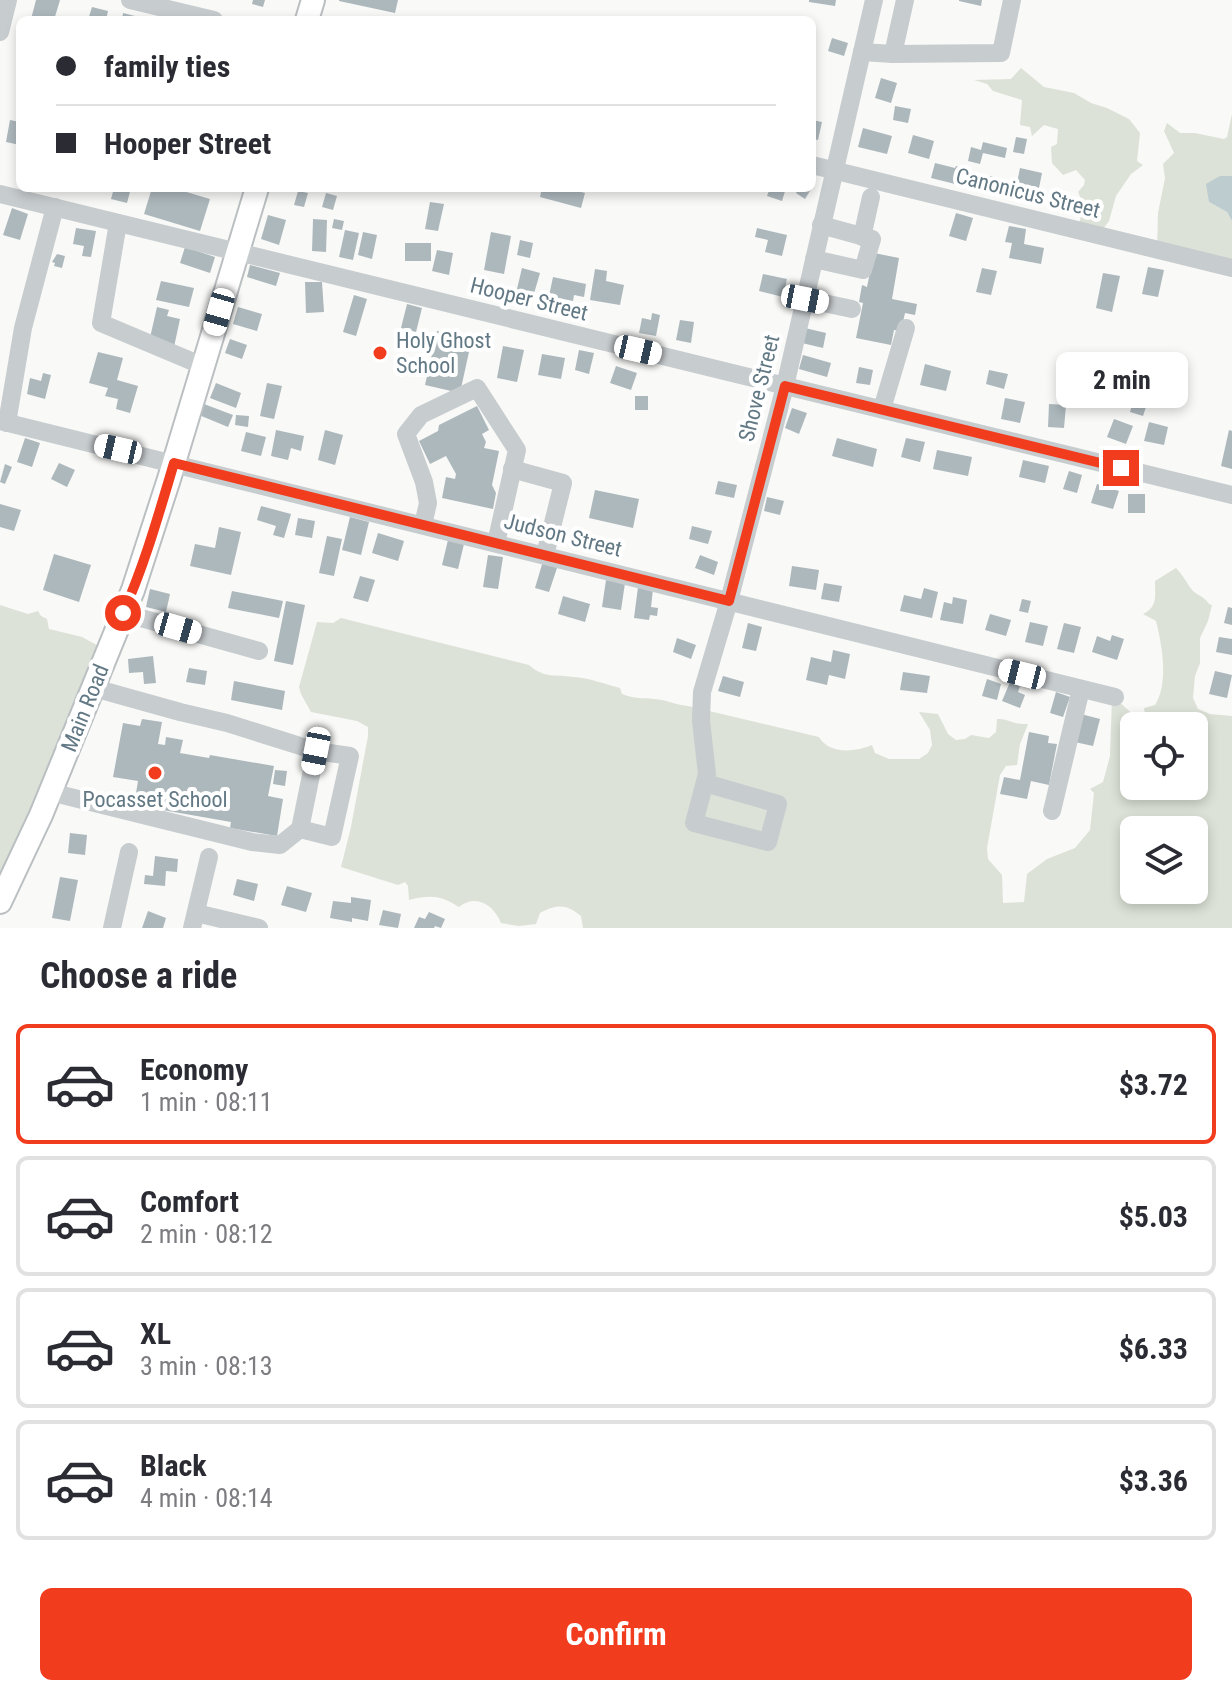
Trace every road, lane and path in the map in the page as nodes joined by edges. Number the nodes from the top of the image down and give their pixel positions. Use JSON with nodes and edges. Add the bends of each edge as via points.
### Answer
{"nodes":[{"id":1,"x":8,"y":0,"type":"edge"},
{"id":2,"x":130,"y":0,"type":"edge"},
{"id":3,"x":874,"y":0,"type":"edge"},
{"id":4,"x":905,"y":0,"type":"edge"},
{"id":5,"x":1012,"y":0,"type":"edge"},
{"id":6,"x":197,"y":16,"type":"edge"},
{"id":7,"x":0,"y":32,"type":"edge"},
{"id":8,"x":862,"y":52,"type":"junction"},
{"id":9,"x":893,"y":54,"type":"junction"},
{"id":10,"x":816,"y":166,"type":"edge"},
{"id":11,"x":833,"y":171,"type":"junction"},
{"id":12,"x":256,"y":192,"type":"edge"},
{"id":13,"x":0,"y":194,"type":"edge"},
{"id":14,"x":871,"y":197,"type":"dead end"},
{"id":15,"x":55,"y":207,"type":"junction"},
{"id":16,"x":118,"y":223,"type":"junction"},
{"id":17,"x":821,"y":225,"type":"junction"},
{"id":18,"x":862,"y":237,"type":"junction"},
{"id":19,"x":238,"y":251,"type":"junction"},
{"id":20,"x":814,"y":259,"type":"junction"},
{"id":21,"x":1232,"y":268,"type":"edge"},
{"id":22,"x":805,"y":299,"type":"junction"},
{"id":23,"x":852,"y":309,"type":"dead end"},
{"id":24,"x":906,"y":328,"type":"dead end"},
{"id":25,"x":203,"y":366,"type":"junction"},
{"id":26,"x":785,"y":386,"type":"junction"},
{"id":27,"x":882,"y":409,"type":"junction"},
{"id":28,"x":4,"y":422,"type":"edge"},
{"id":29,"x":174,"y":463,"type":"junction"},
{"id":30,"x":512,"y":469,"type":"junction"},
{"id":31,"x":1232,"y":495,"type":"edge"},
{"id":32,"x":423,"y":525,"type":"junction"},
{"id":33,"x":496,"y":543,"type":"junction"},
{"id":34,"x":545,"y":555,"type":"junction"},
{"id":35,"x":729,"y":601,"type":"junction"},
{"id":36,"x":123,"y":613,"type":"junction"},
{"id":37,"x":259,"y":651,"type":"dead end"},
{"id":38,"x":94,"y":688,"type":"junction"},
{"id":39,"x":1081,"y":689,"type":"junction"},
{"id":40,"x":1115,"y":697,"type":"dead end"},
{"id":41,"x":316,"y":751,"type":"junction"},
{"id":42,"x":705,"y":783,"type":"junction"},
{"id":43,"x":50,"y":792,"type":"junction"},
{"id":44,"x":1052,"y":811,"type":"dead end"},
{"id":45,"x":300,"y":829,"type":"junction"},
{"id":46,"x":129,"y":852,"type":"dead end"},
{"id":47,"x":209,"y":857,"type":"dead end"},
{"id":48,"x":0,"y":902,"type":"edge"},
{"id":49,"x":194,"y":921,"type":"edge"},
{"id":50,"x":112,"y":928,"type":"edge"},
{"id":51,"x":259,"y":928,"type":"edge"}],
"edges":[{"from":1,"to":7,"type":"street"},
{"from":2,"to":6,"type":"street"},
{"from":3,"to":8,"type":"street","name":"Shove Street"},
{"from":4,"to":9,"type":"street"},
{"from":5,"to":9,"type":"street","via":[[1001,53]]},
{"from":8,"to":9,"type":"street"},
{"from":8,"to":11,"type":"street","name":"Shove Street"},
{"from":10,"to":11,"type":"street","name":"Canonicus Street"},
{"from":11,"to":17,"type":"street","name":"Shove Street"},
{"from":11,"to":21,"type":"street","name":"Canonicus Street"},
{"from":12,"to":19,"type":"main road","name":"Main Road"},
{"from":13,"to":15,"type":"street","name":"Hooper Street"},
{"from":14,"to":18,"type":"street"},
{"from":15,"to":16,"type":"street","name":"Hooper Street"},
{"from":15,"to":28,"type":"street"},
{"from":16,"to":19,"type":"street","name":"Hooper Street"},
{"from":16,"to":25,"type":"street","via":[[101,323]]},
{"from":17,"to":18,"type":"street"},
{"from":17,"to":20,"type":"street","name":"Shove Street"},
{"from":18,"to":20,"type":"street","via":[[872,239],[863,270]]},
{"from":19,"to":25,"type":"main road","name":"Main Road"},
{"from":19,"to":26,"type":"street","name":"Hooper Street"},
{"from":20,"to":22,"type":"street","name":"Shove Street"},
{"from":22,"to":23,"type":"street"},
{"from":22,"to":26,"type":"street","name":"Shove Street"},
{"from":24,"to":27,"type":"street"},
{"from":25,"to":29,"type":"main road","name":"Main Road"},
{"from":26,"to":27,"type":"street","name":"Hooper Street"},
{"from":26,"to":35,"type":"street","name":"Shove Street"},
{"from":27,"to":31,"type":"street","name":"Hooper Street"},
{"from":28,"to":29,"type":"street","name":"Judson Street"},
{"from":29,"to":32,"type":"street","name":"Judson Street"},
{"from":29,"to":36,"type":"main road","name":"Main Road"},
{"from":30,"to":32,"type":"street","via":[[517,450],[477,388],[421,415],[406,434],[428,503]]},
{"from":30,"to":33,"type":"street"},
{"from":30,"to":34,"type":"street","via":[[563,483]]},
{"from":32,"to":33,"type":"street","name":"Judson Street"},
{"from":33,"to":34,"type":"street","name":"Judson Street"},
{"from":34,"to":35,"type":"street","name":"Judson Street"},
{"from":35,"to":39,"type":"street","name":"Judson Street"},
{"from":35,"to":42,"type":"street","name":"Shove Street","via":[[702,692]]},
{"from":36,"to":37,"type":"street"},
{"from":36,"to":38,"type":"main road","name":"Main Road"},
{"from":38,"to":41,"type":"street"},
{"from":38,"to":43,"type":"main road","name":"Main Road"},
{"from":39,"to":40,"type":"street","name":"Judson Street"},
{"from":39,"to":44,"type":"street"},
{"from":41,"to":45,"type":"street"},
{"from":41,"to":45,"type":"street","via":[[350,756],[332,837]]},
{"from":42,"to":42,"type":"street","name":"Shove Street","via":[[694,823],[768,842],[778,804]]},
{"from":43,"to":45,"type":"street","via":[[252,842],[280,845]]},
{"from":43,"to":48,"type":"main road","name":"Main Road"},
{"from":46,"to":50,"type":"street"},
{"from":47,"to":49,"type":"street"},
{"from":49,"to":51,"type":"street"}]}
